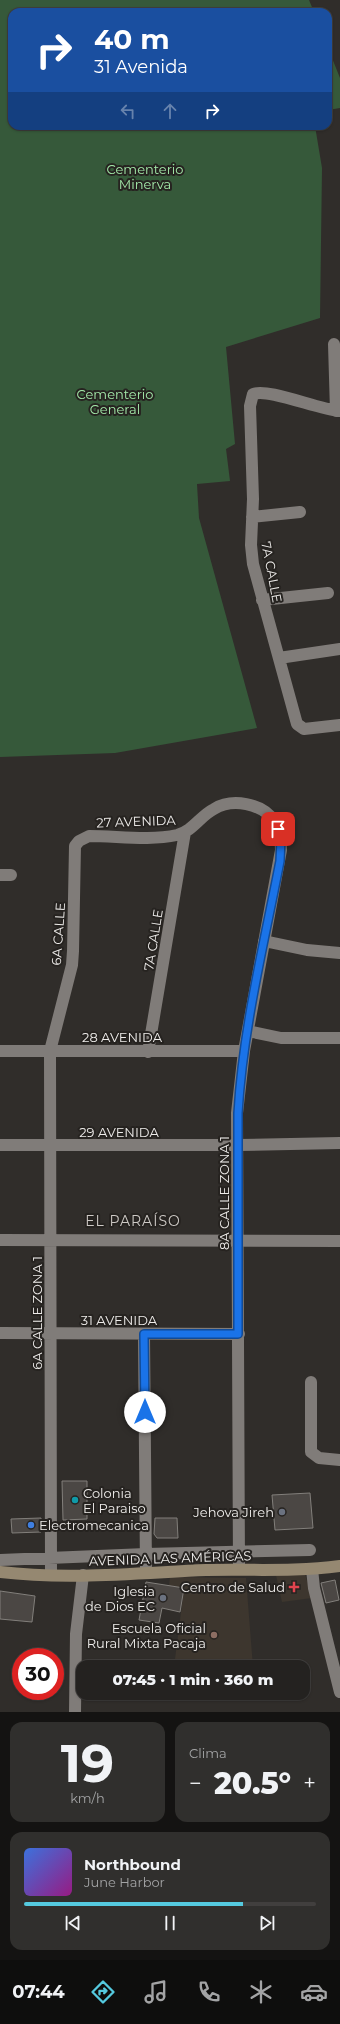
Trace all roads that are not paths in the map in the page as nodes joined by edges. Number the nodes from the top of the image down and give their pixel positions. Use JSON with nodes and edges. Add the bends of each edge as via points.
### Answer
{"nodes":[{"id":1,"x":334,"y":344,"type":"dead end"},
{"id":2,"x":338,"y":411,"type":"edge"},
{"id":3,"x":300,"y":512,"type":"dead end"},
{"id":4,"x":252,"y":517,"type":"junction"},
{"id":5,"x":328,"y":593,"type":"dead end"},
{"id":6,"x":262,"y":600,"type":"junction"},
{"id":7,"x":340,"y":649,"type":"edge"},
{"id":8,"x":279,"y":658,"type":"junction"},
{"id":9,"x":340,"y":725,"type":"edge"},
{"id":10,"x":274,"y":821,"type":"joint"},
{"id":11,"x":185,"y":832,"type":"junction"},
{"id":12,"x":79,"y":841,"type":"joint"},
{"id":13,"x":264,"y":941,"type":"junction"},
{"id":14,"x":340,"y":953,"type":"edge"},
{"id":15,"x":248,"y":1031,"type":"junction"},
{"id":16,"x":340,"y":1038,"type":"edge"},
{"id":17,"x":0,"y":1051,"type":"edge"},
{"id":18,"x":50,"y":1051,"type":"junction"},
{"id":19,"x":244,"y":1051,"type":"junction"},
{"id":20,"x":148,"y":1052,"type":"junction"},
{"id":21,"x":340,"y":1143,"type":"edge"},
{"id":22,"x":0,"y":1145,"type":"edge"},
{"id":23,"x":50,"y":1145,"type":"junction"},
{"id":24,"x":238,"y":1146,"type":"junction"},
{"id":25,"x":238,"y":1239,"type":"junction"},
{"id":26,"x":0,"y":1240,"type":"edge"},
{"id":27,"x":50,"y":1240,"type":"junction"},
{"id":28,"x":340,"y":1241,"type":"edge"},
{"id":29,"x":0,"y":1333,"type":"edge"},
{"id":30,"x":51,"y":1334,"type":"junction"},
{"id":31,"x":144,"y":1334,"type":"junction"},
{"id":32,"x":238,"y":1334,"type":"junction"},
{"id":33,"x":310,"y":1382,"type":"dead end"},
{"id":34,"x":340,"y":1460,"type":"edge"},
{"id":35,"x":310,"y":1550,"type":"dead end"},
{"id":36,"x":239,"y":1551,"type":"junction"},
{"id":37,"x":146,"y":1554,"type":"junction"},
{"id":38,"x":51,"y":1557,"type":"junction"},
{"id":39,"x":0,"y":1560,"type":"edge"},
{"id":40,"x":340,"y":1566,"type":"edge"},
{"id":41,"x":239,"y":1569,"type":"junction"},
{"id":42,"x":312,"y":1569,"type":"junction"},
{"id":43,"x":0,"y":1572,"type":"edge"},
{"id":44,"x":146,"y":1572,"type":"junction"},
{"id":45,"x":51,"y":1575,"type":"junction"},
{"id":46,"x":83,"y":1575,"type":"junction"},
{"id":47,"x":77,"y":1660,"type":"edge"},
{"id":48,"x":340,"y":1692,"type":"edge"},
{"id":49,"x":76,"y":1696,"type":"edge"},
{"id":50,"x":74,"y":1712,"type":"edge"}],
"edges":[{"from":1,"to":2,"type":"street"},
{"from":2,"to":4,"type":"street","name":"7A CALLE","via":[[263,393],[253,394],[250,406]]},
{"from":3,"to":4,"type":"street"},
{"from":4,"to":6,"type":"street","name":"7A CALLE","via":[[250,545]]},
{"from":5,"to":6,"type":"street"},
{"from":6,"to":8,"type":"street","name":"7A CALLE"},
{"from":7,"to":8,"type":"street"},
{"from":8,"to":9,"type":"street","name":"7A CALLE","via":[[300,728]]},
{"from":10,"to":11,"type":"street","name":"27 AVENIDA","via":[[259,808],[248,804],[228,804],[213,809]]},
{"from":10,"to":13,"type":"street","name":"8A CALLE ZONA 1","via":[[281,839],[281,850]]},
{"from":11,"to":12,"type":"street","name":"27 AVENIDA","via":[[158,837],[89,836]]},
{"from":11,"to":20,"type":"street","name":"7A CALLE"},
{"from":12,"to":18,"type":"street","name":"6A CALLE","via":[[75,850],[72,965]]},
{"from":13,"to":14,"type":"street","via":[[307,950]]},
{"from":13,"to":15,"type":"street","name":"8A CALLE ZONA 1"},
{"from":15,"to":16,"type":"street","via":[[281,1038]]},
{"from":15,"to":19,"type":"street","name":"8A CALLE ZONA 1"},
{"from":17,"to":18,"type":"street","name":"28 AVENIDA"},
{"from":18,"to":20,"type":"street","name":"28 AVENIDA"},
{"from":18,"to":23,"type":"street","name":"6A CALLE ZONA 1"},
{"from":19,"to":20,"type":"street","name":"28 AVENIDA"},
{"from":19,"to":24,"type":"street","name":"8A CALLE ZONA 1","via":[[238,1105]]},
{"from":21,"to":24,"type":"street"},
{"from":22,"to":23,"type":"street","name":"29 AVENIDA"},
{"from":23,"to":24,"type":"street","name":"29 AVENIDA"},
{"from":23,"to":27,"type":"street","name":"6A CALLE ZONA 1"},
{"from":24,"to":25,"type":"street","name":"8A CALLE ZONA 1"},
{"from":25,"to":27,"type":"street"},
{"from":25,"to":28,"type":"street"},
{"from":25,"to":32,"type":"street","name":"8A CALLE ZONA 1"},
{"from":26,"to":27,"type":"street"},
{"from":27,"to":30,"type":"street","name":"6A CALLE ZONA 1"},
{"from":29,"to":30,"type":"street","name":"31 AVENIDA"},
{"from":30,"to":31,"type":"street","name":"31 AVENIDA"},
{"from":30,"to":38,"type":"street","name":"6A CALLE ZONA 1"},
{"from":31,"to":32,"type":"street","name":"31 AVENIDA"},
{"from":31,"to":37,"type":"street"},
{"from":32,"to":36,"type":"street","name":"8A CALLE ZONA 1"},
{"from":33,"to":34,"type":"street","via":[[312,1452],[319,1458]]},
{"from":35,"to":36,"type":"street"},
{"from":36,"to":37,"type":"street"},
{"from":36,"to":41,"type":"street","name":"8A CALLE ZONA 1"},
{"from":37,"to":38,"type":"street"},
{"from":37,"to":44,"type":"street"},
{"from":38,"to":39,"type":"street"},
{"from":38,"to":45,"type":"street","name":"6A CALLE ZONA 1"},
{"from":40,"to":42,"type":"street","name":"AVENIDA LAS AMÉRICAS"},
{"from":41,"to":42,"type":"street","name":"AVENIDA LAS AMÉRICAS"},
{"from":41,"to":44,"type":"street","name":"AVENIDA LAS AMÉRICAS"},
{"from":42,"to":48,"type":"street","via":[[314,1588]]},
{"from":43,"to":45,"type":"street","name":"AVENIDA LAS AMÉRICAS"},
{"from":44,"to":46,"type":"street","name":"AVENIDA LAS AMÉRICAS"},
{"from":45,"to":46,"type":"street","name":"AVENIDA LAS AMÉRICAS"},
{"from":46,"to":47,"type":"street","via":[[76,1634]]},
{"from":49,"to":50,"type":"street"}]}
